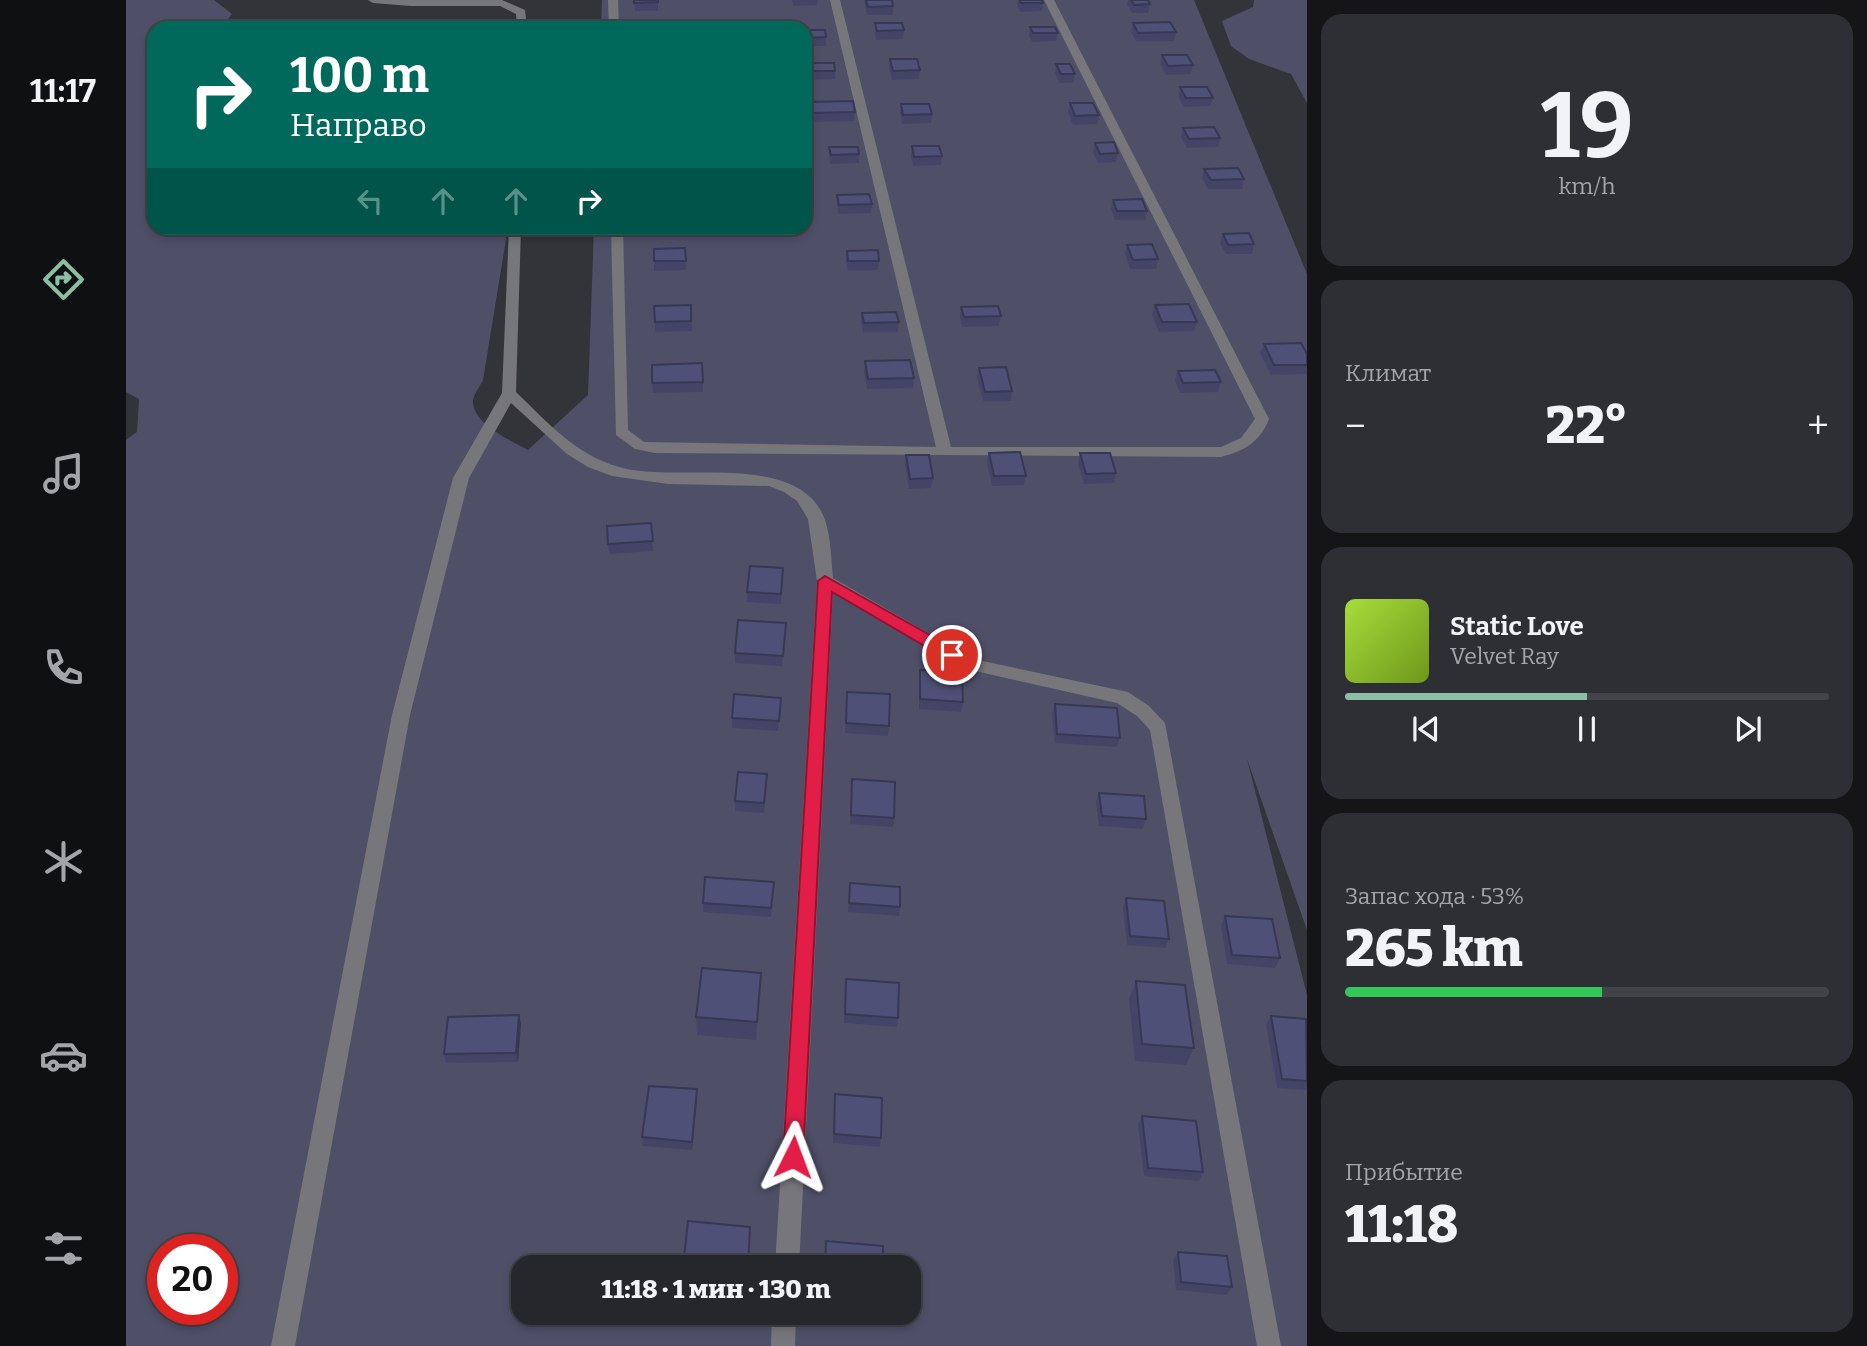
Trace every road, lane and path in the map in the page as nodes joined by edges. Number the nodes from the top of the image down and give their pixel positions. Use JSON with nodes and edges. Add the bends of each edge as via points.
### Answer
{"nodes":[{"id":1,"x":373,"y":0,"type":"edge"},
{"id":2,"x":613,"y":0,"type":"edge"},
{"id":3,"x":835,"y":0,"type":"edge"},
{"id":4,"x":1049,"y":0,"type":"edge"},
{"id":5,"x":518,"y":3,"type":"edge"},
{"id":6,"x":522,"y":21,"type":"edge"},
{"id":7,"x":614,"y":21,"type":"edge"},
{"id":8,"x":515,"y":235,"type":"edge"},
{"id":9,"x":617,"y":235,"type":"edge"},
{"id":10,"x":509,"y":393,"type":"junction"},
{"id":11,"x":945,"y":452,"type":"junction"},
{"id":12,"x":825,"y":581,"type":"junction"},
{"id":13,"x":788,"y":1255,"type":"edge"},
{"id":14,"x":784,"y":1325,"type":"edge"},
{"id":15,"x":283,"y":1346,"type":"edge"},
{"id":16,"x":783,"y":1346,"type":"edge"},
{"id":17,"x":1269,"y":1346,"type":"edge"}],
"edges":[{"from":1,"to":5,"type":"street"},
{"from":2,"to":7,"type":"street"},
{"from":3,"to":11,"type":"street"},
{"from":4,"to":11,"type":"street","via":[[1262,419],[1258,432],[1247,442],[1221,452]]},
{"from":5,"to":6,"type":"street"},
{"from":8,"to":10,"type":"street"},
{"from":9,"to":11,"type":"street","via":[[621,432],[629,441],[655,448]]},
{"from":10,"to":12,"type":"street","via":[[572,451],[620,473],[752,479],[792,487],[807,498],[816,513]]},
{"from":10,"to":15,"type":"street","via":[[460,478],[401,715]]},
{"from":12,"to":13,"type":"street"},
{"from":12,"to":17,"type":"street","via":[[968,664],[1122,697],[1143,710],[1159,728]]},
{"from":14,"to":16,"type":"street"}]}
